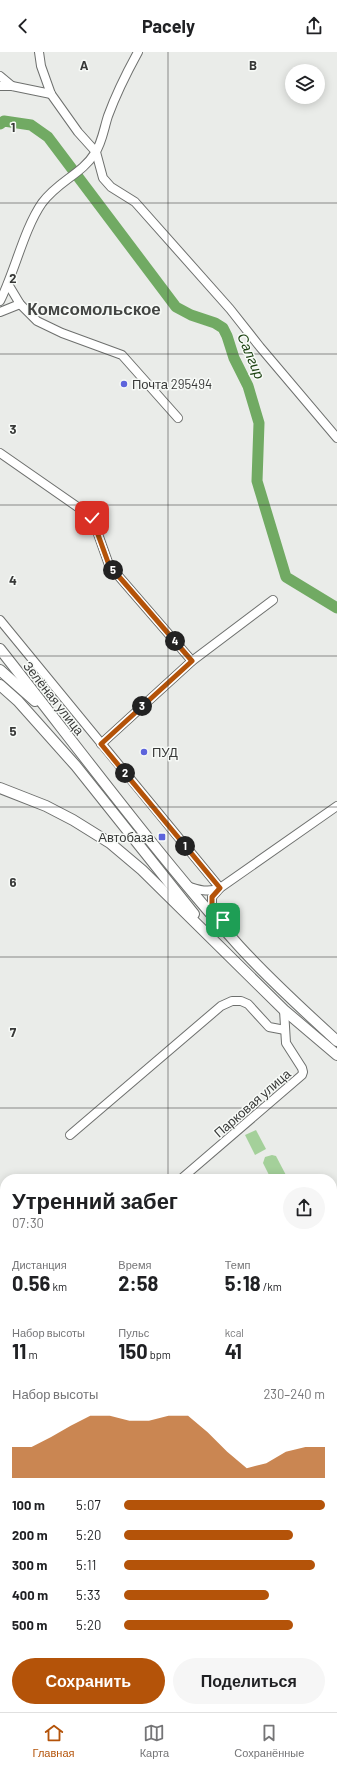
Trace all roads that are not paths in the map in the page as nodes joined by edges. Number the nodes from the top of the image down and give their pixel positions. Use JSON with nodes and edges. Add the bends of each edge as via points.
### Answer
{"nodes":[{"id":1,"x":39,"y":52,"type":"edge"},
{"id":2,"x":138,"y":52,"type":"edge"},
{"id":3,"x":0,"y":76,"type":"edge"},
{"id":4,"x":0,"y":86,"type":"edge"},
{"id":5,"x":12,"y":86,"type":"junction"},
{"id":6,"x":51,"y":94,"type":"junction"},
{"id":7,"x":96,"y":152,"type":"junction"},
{"id":8,"x":8,"y":284,"type":"junction"},
{"id":9,"x":0,"y":301,"type":"edge"},
{"id":10,"x":20,"y":304,"type":"junction"},
{"id":11,"x":0,"y":312,"type":"edge"},
{"id":12,"x":178,"y":418,"type":"dead end"},
{"id":13,"x":337,"y":438,"type":"edge"},
{"id":14,"x":0,"y":453,"type":"edge"},
{"id":15,"x":273,"y":600,"type":"dead end"},
{"id":16,"x":0,"y":620,"type":"edge"},
{"id":17,"x":0,"y":649,"type":"edge"},
{"id":18,"x":192,"y":661,"type":"junction"},
{"id":19,"x":0,"y":670,"type":"edge"},
{"id":20,"x":0,"y":686,"type":"edge"},
{"id":21,"x":54,"y":719,"type":"junction"},
{"id":22,"x":101,"y":744,"type":"junction"},
{"id":23,"x":0,"y":788,"type":"edge"},
{"id":24,"x":337,"y":806,"type":"edge"},
{"id":25,"x":187,"y":886,"type":"junction"},
{"id":26,"x":218,"y":891,"type":"junction"},
{"id":27,"x":213,"y":939,"type":"junction"},
{"id":28,"x":292,"y":999,"type":"junction"},
{"id":29,"x":284,"y":1010,"type":"junction"},
{"id":30,"x":285,"y":1030,"type":"junction"},
{"id":31,"x":337,"y":1041,"type":"edge"},
{"id":32,"x":337,"y":1055,"type":"edge"},
{"id":33,"x":70,"y":1135,"type":"dead end"},
{"id":34,"x":187,"y":1174,"type":"edge"}],
"edges":[{"from":1,"to":6,"type":"street"},
{"from":2,"to":7,"type":"street","via":[[109,115]]},
{"from":3,"to":5,"type":"street"},
{"from":4,"to":5,"type":"street"},
{"from":5,"to":6,"type":"street"},
{"from":6,"to":7,"type":"street"},
{"from":7,"to":8,"type":"street","via":[[86,166],[54,189],[42,204]]},
{"from":7,"to":13,"type":"street","via":[[103,178],[111,187],[135,202],[230,309]]},
{"from":8,"to":9,"type":"street"},
{"from":8,"to":10,"type":"street"},
{"from":10,"to":11,"type":"street"},
{"from":10,"to":12,"type":"street","via":[[37,321],[122,355]]},
{"from":14,"to":18,"type":"street","via":[[92,518],[109,565]]},
{"from":15,"to":18,"type":"street"},
{"from":16,"to":22,"type":"street"},
{"from":17,"to":21,"type":"main road","name":"Зелёная улица"},
{"from":18,"to":22,"type":"street"},
{"from":19,"to":21,"type":"main road"},
{"from":20,"to":27,"type":"main road","via":[[18,701],[76,766]]},
{"from":21,"to":25,"type":"main road","name":"Зелёная улица"},
{"from":22,"to":26,"type":"street"},
{"from":23,"to":27,"type":"main road","via":[[53,810],[110,843],[142,870]]},
{"from":24,"to":26,"type":"street"},
{"from":25,"to":26,"type":"street","via":[[205,891]]},
{"from":25,"to":28,"type":"main road","name":"Зелёная улица","via":[[240,947]]},
{"from":26,"to":28,"type":"street","via":[[212,897],[212,905],[216,912]]},
{"from":27,"to":29,"type":"main road"},
{"from":28,"to":31,"type":"main road","name":"Зелёная улица"},
{"from":29,"to":30,"type":"street","name":"Парковая улица"},
{"from":29,"to":32,"type":"main road"},
{"from":30,"to":33,"type":"street","via":[[269,1027],[248,1004],[241,1001],[232,1001],[221,1006]]},
{"from":30,"to":34,"type":"street","name":"Парковая улица","via":[[286,1043],[302,1068],[302,1075]]}]}
